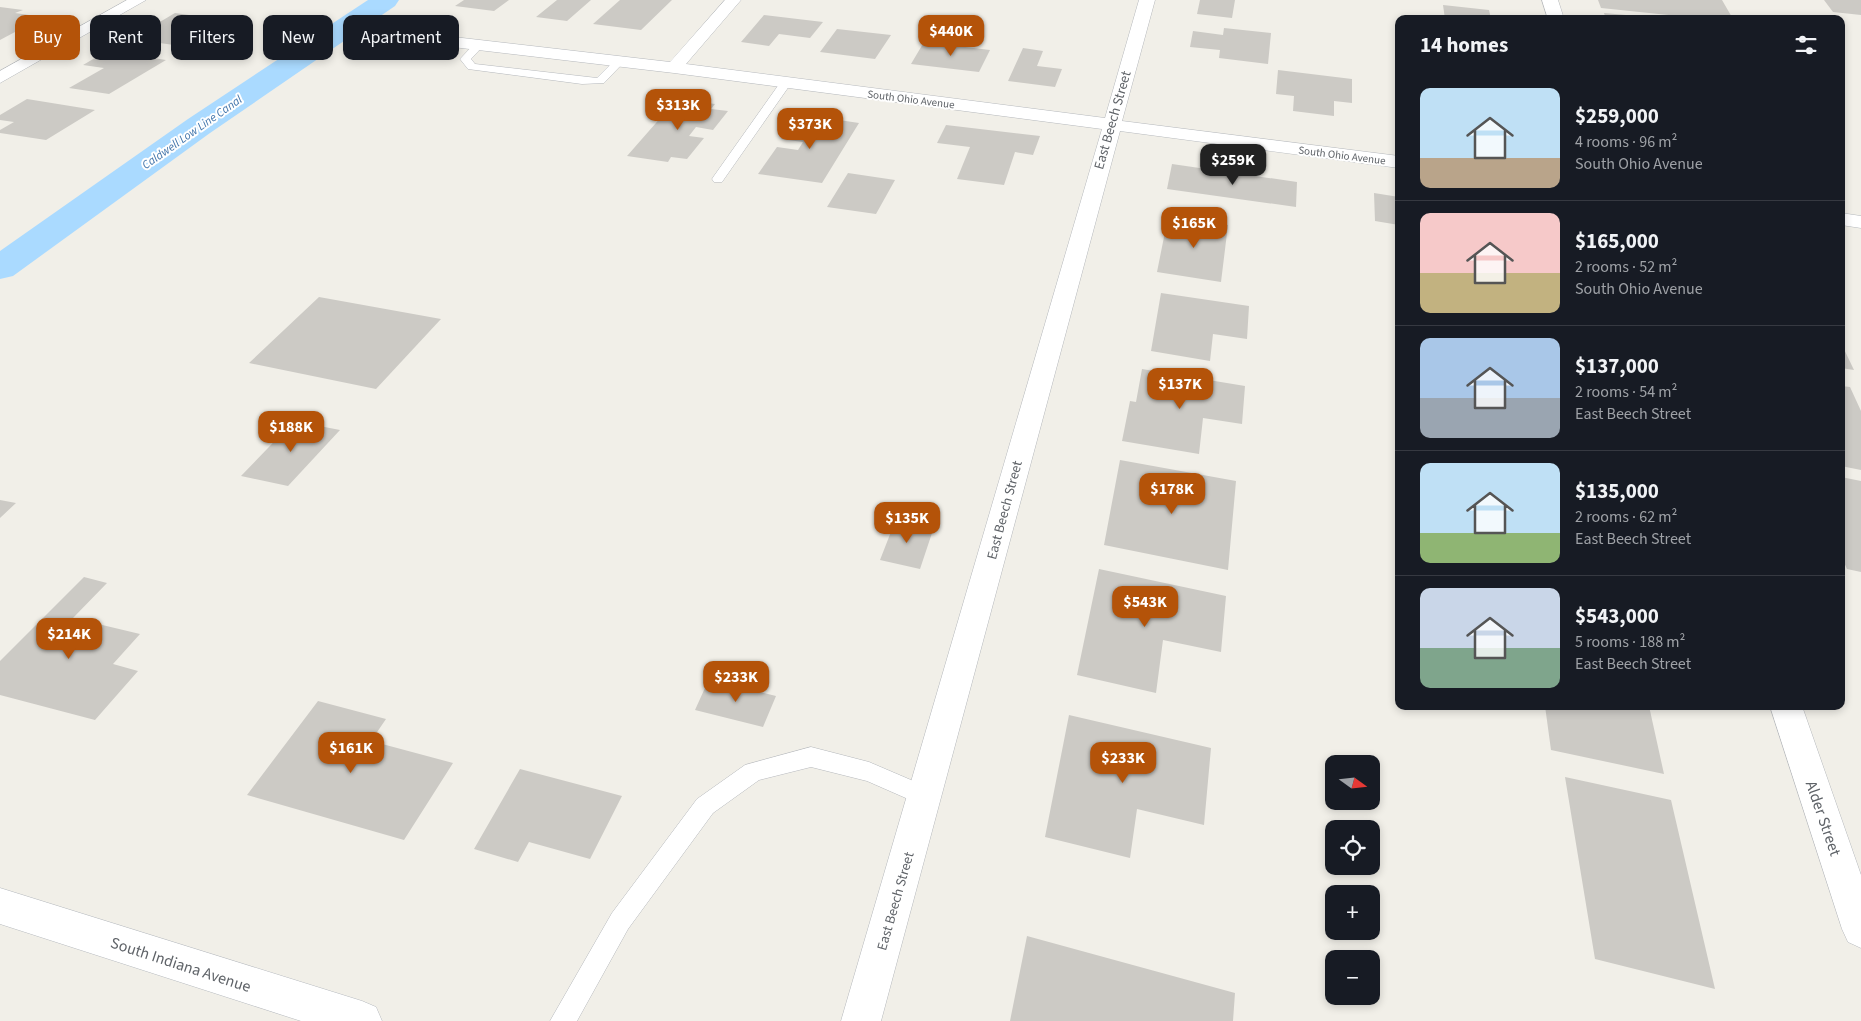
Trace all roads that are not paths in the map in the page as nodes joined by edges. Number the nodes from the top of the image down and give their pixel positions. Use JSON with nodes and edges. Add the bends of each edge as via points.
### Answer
{"nodes":[{"id":1,"x":138,"y":0,"type":"edge"},
{"id":2,"x":733,"y":0,"type":"edge"},
{"id":3,"x":1147,"y":0,"type":"edge"},
{"id":4,"x":1550,"y":0,"type":"edge"},
{"id":5,"x":1555,"y":15,"type":"edge"},
{"id":6,"x":459,"y":43,"type":"edge"},
{"id":7,"x":674,"y":68,"type":"junction"},
{"id":8,"x":0,"y":78,"type":"edge"},
{"id":9,"x":786,"y":82,"type":"junction"},
{"id":10,"x":1110,"y":125,"type":"junction"},
{"id":11,"x":1395,"y":161,"type":"edge"},
{"id":12,"x":718,"y":179,"type":"dead end"},
{"id":13,"x":1845,"y":220,"type":"edge"},
{"id":14,"x":1861,"y":222,"type":"edge"},
{"id":15,"x":1787,"y":710,"type":"edge"},
{"id":16,"x":924,"y":796,"type":"junction"},
{"id":17,"x":0,"y":906,"type":"edge"},
{"id":18,"x":1861,"y":929,"type":"edge"},
{"id":19,"x":362,"y":1021,"type":"edge"},
{"id":20,"x":563,"y":1021,"type":"edge"},
{"id":21,"x":861,"y":1021,"type":"edge"}],
"edges":[{"from":1,"to":8,"type":"street"},
{"from":2,"to":7,"type":"street"},
{"from":3,"to":10,"type":"street","name":"East Beech Street"},
{"from":4,"to":5,"type":"street"},
{"from":6,"to":7,"type":"street","name":"South Ohio Avenue"},
{"from":7,"to":9,"type":"street","name":"South Ohio Avenue"},
{"from":9,"to":10,"type":"street","name":"South Ohio Avenue"},
{"from":9,"to":12,"type":"lane"},
{"from":10,"to":11,"type":"street","name":"South Ohio Avenue"},
{"from":10,"to":16,"type":"street","name":"East Beech Street"},
{"from":13,"to":14,"type":"street"},
{"from":15,"to":18,"type":"street","name":"Alder Street"},
{"from":16,"to":20,"type":"lane","via":[[869,772],[812,757],[753,772],[706,806],[620,921]]},
{"from":16,"to":21,"type":"street","name":"East Beech Street"},
{"from":17,"to":19,"type":"street","name":"South Indiana Avenue"}]}
